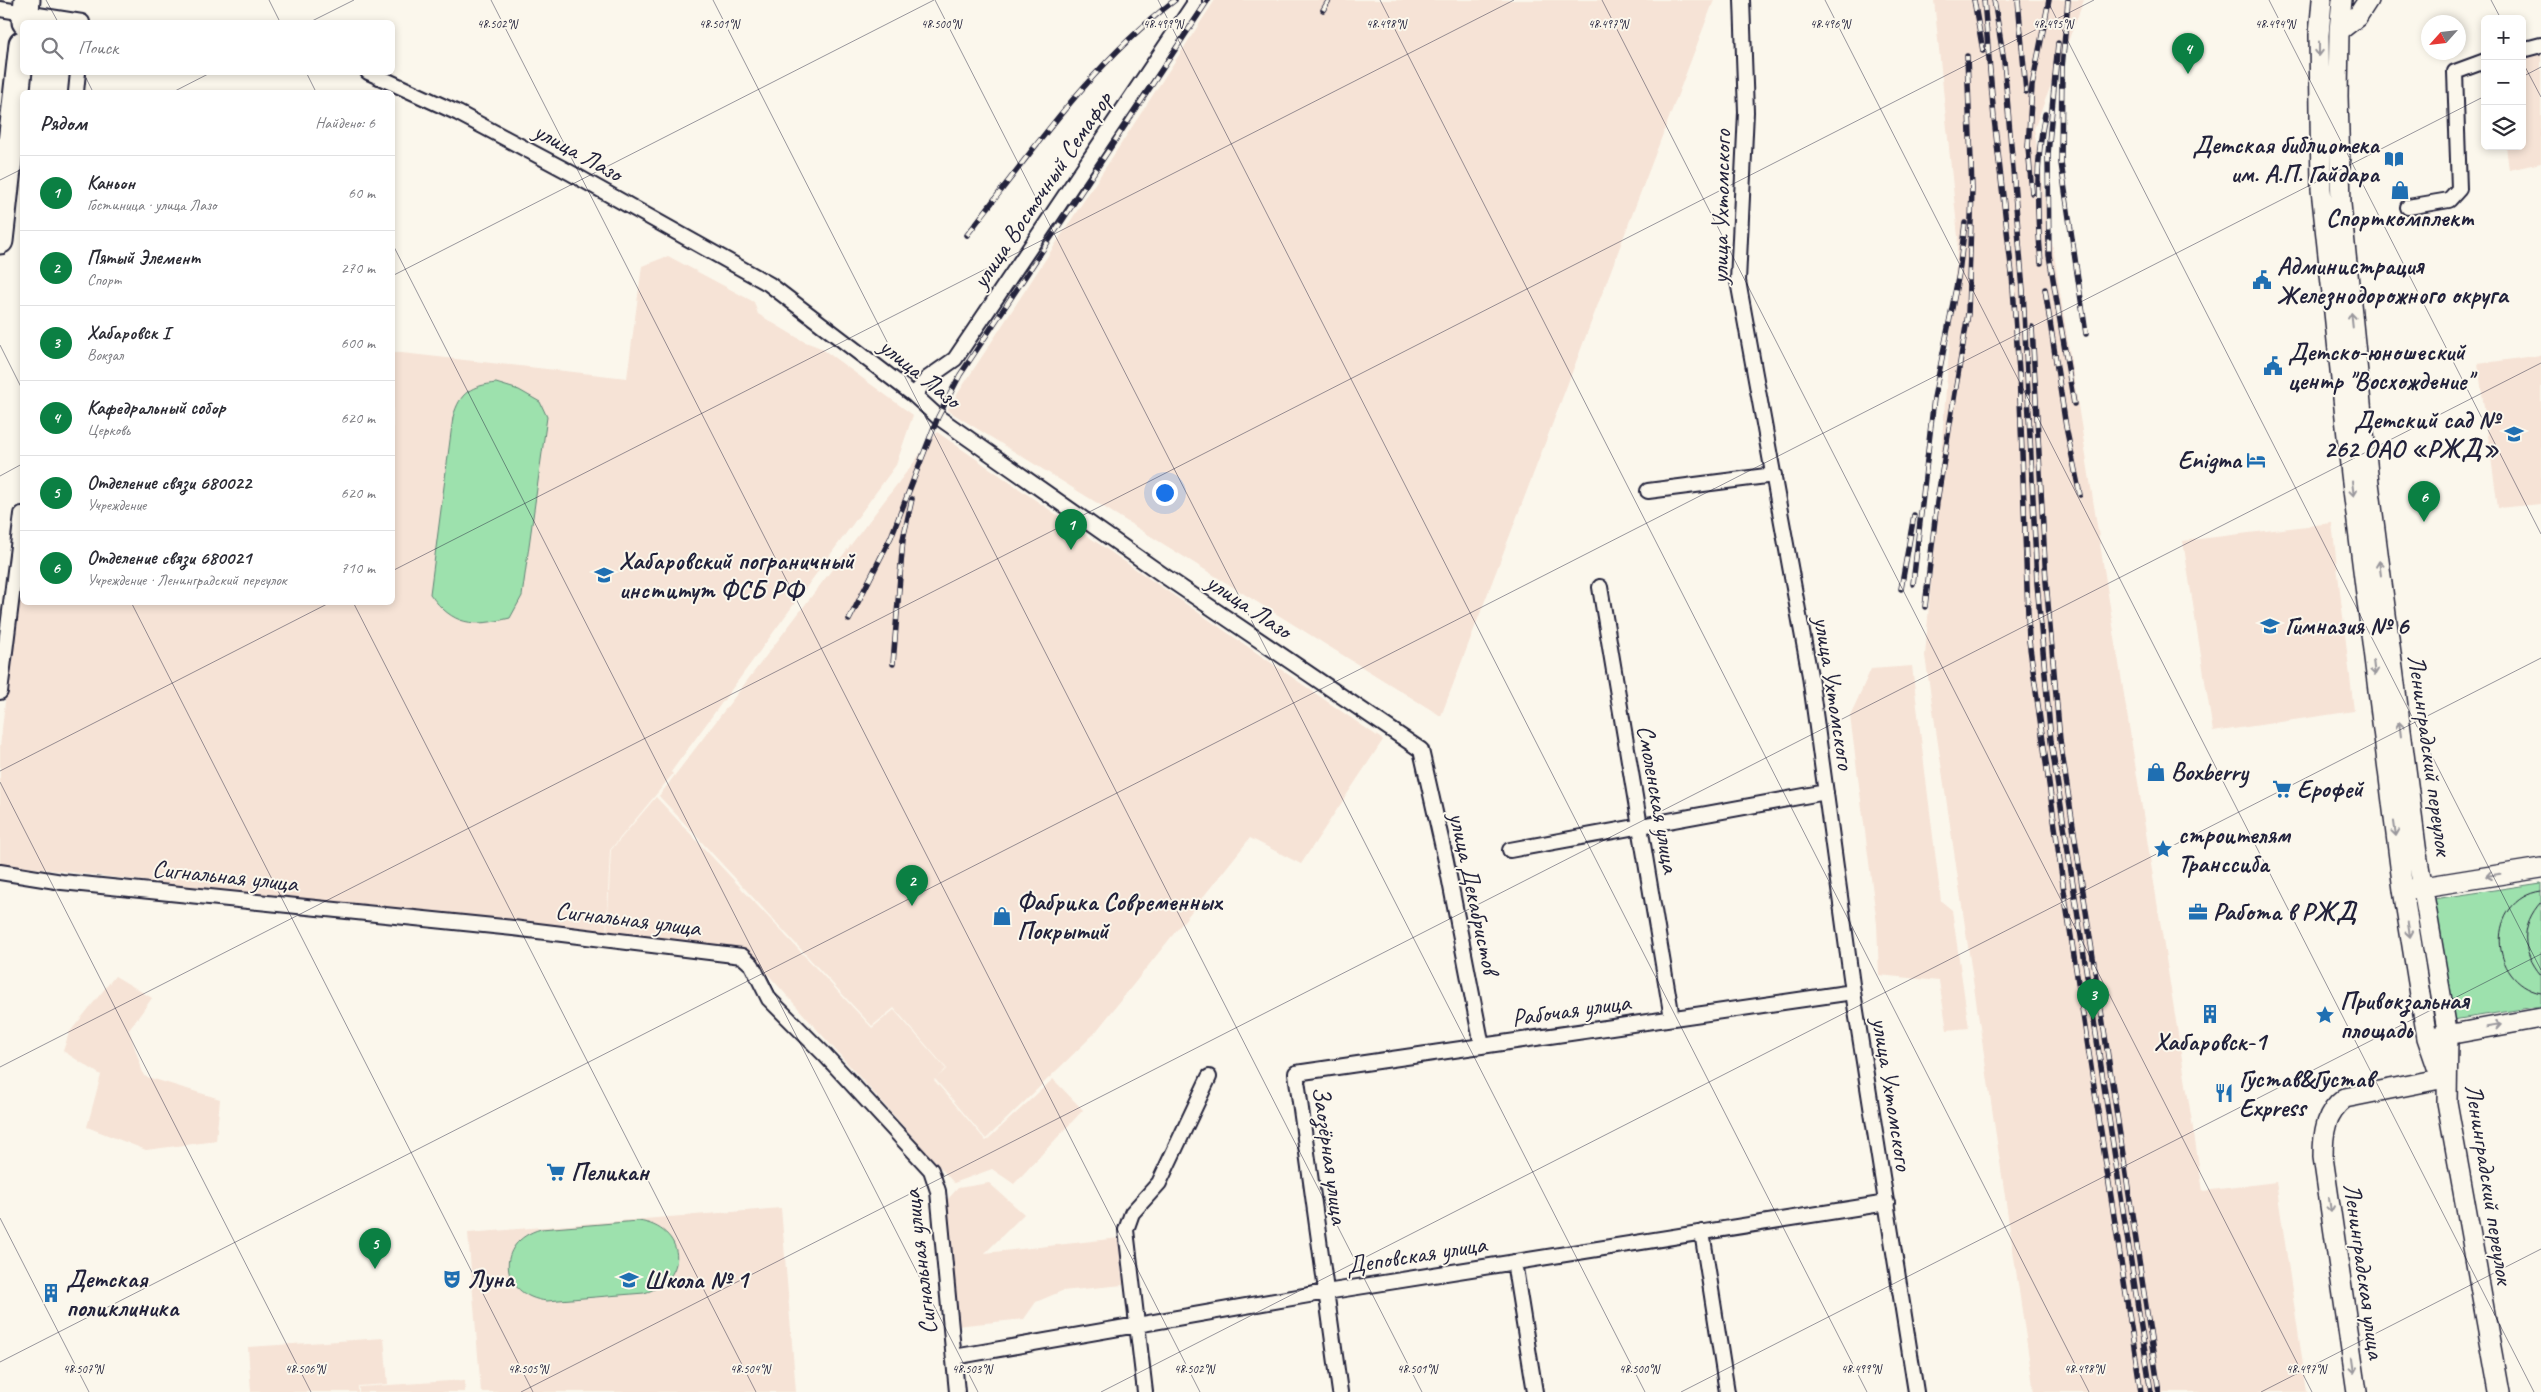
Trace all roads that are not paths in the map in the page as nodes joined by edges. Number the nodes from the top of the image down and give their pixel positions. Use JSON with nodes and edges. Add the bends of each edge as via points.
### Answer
{"nodes":[{"id":1,"x":1194,"y":0,"type":"edge"},
{"id":2,"x":1742,"y":0,"type":"edge"},
{"id":3,"x":2322,"y":0,"type":"edge"},
{"id":4,"x":2342,"y":0,"type":"edge"},
{"id":5,"x":2368,"y":0,"type":"edge"},
{"id":6,"x":0,"y":9,"type":"edge"},
{"id":7,"x":26,"y":12,"type":"edge"},
{"id":8,"x":71,"y":20,"type":"edge"},
{"id":9,"x":2339,"y":31,"type":"junction"},
{"id":10,"x":2541,"y":45,"type":"edge"},
{"id":11,"x":2526,"y":49,"type":"edge"},
{"id":12,"x":20,"y":61,"type":"edge"},
{"id":13,"x":2481,"y":62,"type":"edge"},
{"id":14,"x":78,"y":75,"type":"edge"},
{"id":15,"x":375,"y":75,"type":"edge"},
{"id":16,"x":76,"y":90,"type":"edge"},
{"id":17,"x":2408,"y":207,"type":"dead end"},
{"id":18,"x":2,"y":214,"type":"edge"},
{"id":19,"x":0,"y":241,"type":"edge"},
{"id":20,"x":914,"y":395,"type":"junction"},
{"id":21,"x":1774,"y":475,"type":"junction"},
{"id":22,"x":1648,"y":491,"type":"dead end"},
{"id":23,"x":20,"y":530,"type":"edge"},
{"id":24,"x":1600,"y":587,"type":"dead end"},
{"id":25,"x":0,"y":692,"type":"edge"},
{"id":26,"x":1420,"y":750,"type":"joint"},
{"id":27,"x":1826,"y":792,"type":"junction"},
{"id":28,"x":1640,"y":826,"type":"junction"},
{"id":29,"x":1510,"y":850,"type":"dead end"},
{"id":30,"x":2541,"y":868,"type":"edge"},
{"id":31,"x":0,"y":872,"type":"edge"},
{"id":32,"x":2424,"y":887,"type":"junction"},
{"id":33,"x":2403,"y":890,"type":"junction"},
{"id":34,"x":1853,"y":992,"type":"junction"},
{"id":35,"x":1672,"y":1018,"type":"junction"},
{"id":36,"x":2541,"y":1018,"type":"edge"},
{"id":37,"x":2448,"y":1036,"type":"junction"},
{"id":38,"x":2427,"y":1038,"type":"junction"},
{"id":39,"x":1482,"y":1046,"type":"junction"},
{"id":40,"x":1296,"y":1073,"type":"joint"},
{"id":41,"x":1209,"y":1076,"type":"dead end"},
{"id":42,"x":2445,"y":1078,"type":"junction"},
{"id":43,"x":1887,"y":1203,"type":"junction"},
{"id":44,"x":1702,"y":1232,"type":"junction"},
{"id":45,"x":1514,"y":1262,"type":"junction"},
{"id":46,"x":1326,"y":1292,"type":"junction"},
{"id":47,"x":1136,"y":1326,"type":"junction"},
{"id":48,"x":954,"y":1357,"type":"junction"},
{"id":49,"x":957,"y":1392,"type":"edge"},
{"id":50,"x":1145,"y":1392,"type":"edge"},
{"id":51,"x":1340,"y":1392,"type":"edge"},
{"id":52,"x":1534,"y":1392,"type":"edge"},
{"id":53,"x":1726,"y":1392,"type":"edge"},
{"id":54,"x":1916,"y":1392,"type":"edge"},
{"id":55,"x":2357,"y":1392,"type":"edge"},
{"id":56,"x":2499,"y":1392,"type":"edge"}],
"edges":[{"from":1,"to":20,"type":"street","name":"улица Восточный Семафор","via":[[956,359],[928,378]]},
{"from":2,"to":21,"type":"street","name":"улица Ухтомского","via":[[1746,112],[1738,281]]},
{"from":3,"to":33,"type":"main road","name":"Ленинградский переулок","one_way":true,"via":[[2319,35],[2321,189],[2351,474]]},
{"from":4,"to":9,"type":"main road","name":"Ленинградский переулок"},
{"from":5,"to":9,"type":"main road","via":[[2357,17]]},
{"from":6,"to":7,"type":"street"},
{"from":7,"to":8,"type":"street"},
{"from":32,"to":9,"type":"main road","name":"Ленинградский переулок","one_way":true,"via":[[2406,778],[2369,483],[2342,213]]},
{"from":10,"to":11,"type":"street"},
{"from":12,"to":18,"type":"highway"},
{"from":13,"to":17,"type":"street","via":[[2458,69],[2454,74],[2459,189],[2449,200]]},
{"from":14,"to":16,"type":"street"},
{"from":15,"to":20,"type":"street","name":"улица Лазо","via":[[458,113],[769,284]]},
{"from":18,"to":19,"type":"highway"},
{"from":20,"to":26,"type":"street","name":"улица Лазо","via":[[938,418]]},
{"from":21,"to":22,"type":"street"},
{"from":21,"to":27,"type":"street","name":"улица Ухтомского","via":[[1810,676]]},
{"from":23,"to":25,"type":"street"},
{"from":24,"to":28,"type":"street","name":"Смоленская улица"},
{"from":26,"to":39,"type":"street","name":"улица Декабристов","via":[[1446,861]]},
{"from":27,"to":28,"type":"street"},
{"from":27,"to":34,"type":"street","name":"улица Ухтомского"},
{"from":28,"to":29,"type":"street"},
{"from":28,"to":35,"type":"street","name":"Смоленская улица"},
{"from":30,"to":32,"type":"main road","one_way":true},
{"from":31,"to":48,"type":"street","name":"Сигнальная улица","via":[[62,882],[513,928],[742,956],[752,965],[770,999],[931,1170],[938,1191]]},
{"from":32,"to":33,"type":"main road"},
{"from":32,"to":37,"type":"main road","name":"Ленинградский переулок"},
{"from":33,"to":38,"type":"main road","name":"Ленинградский переулок","one_way":true},
{"from":34,"to":35,"type":"street","name":"Рабочая улица"},
{"from":34,"to":43,"type":"street","name":"улица Ухтомского"},
{"from":35,"to":39,"type":"street","name":"Рабочая улица"},
{"from":37,"to":36,"type":"main road","one_way":true},
{"from":37,"to":38,"type":"main road"},
{"from":37,"to":42,"type":"main road","name":"Ленинградский переулок"},
{"from":38,"to":42,"type":"main road","name":"Ленинградский переулок","via":[[2437,1067]]},
{"from":39,"to":40,"type":"street","name":"Рабочая улица"},
{"from":40,"to":46,"type":"street","name":"Заозёрная улица"},
{"from":41,"to":47,"type":"street","via":[[1159,1183],[1132,1213],[1126,1230]]},
{"from":42,"to":55,"type":"main road","name":"Ленинградская улица","one_way":true,"via":[[2345,1098],[2326,1120],[2323,1157]]},
{"from":42,"to":56,"type":"main road","name":"Ленинградский переулок"},
{"from":43,"to":44,"type":"street","name":"Деповская улица"},
{"from":43,"to":54,"type":"street","name":"улица Ухтомского"},
{"from":44,"to":45,"type":"street","name":"Деповская улица"},
{"from":44,"to":53,"type":"street"},
{"from":45,"to":46,"type":"street","name":"Деповская улица"},
{"from":45,"to":52,"type":"street"},
{"from":46,"to":47,"type":"street","name":"Деповская улица"},
{"from":46,"to":51,"type":"street","name":"Заозёрная улица"},
{"from":47,"to":48,"type":"street","name":"Деповская улица"},
{"from":47,"to":50,"type":"street"},
{"from":48,"to":49,"type":"street","name":"Сигнальная улица"}]}
